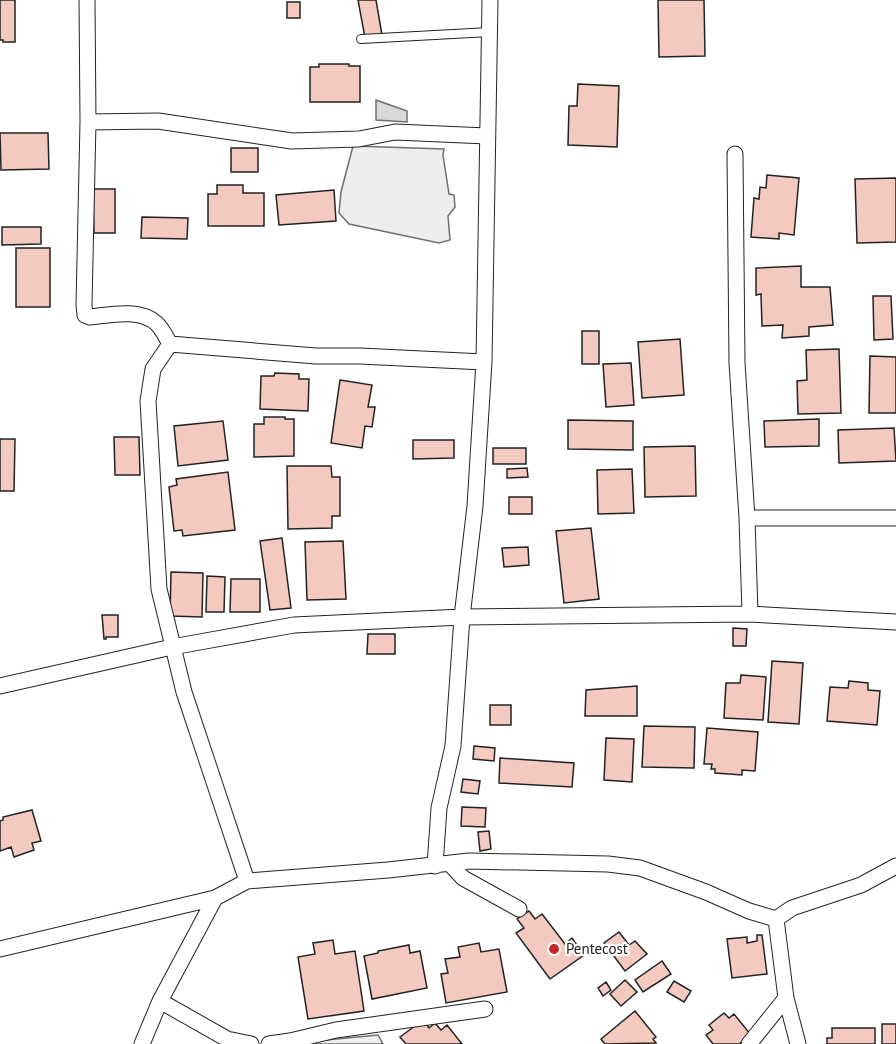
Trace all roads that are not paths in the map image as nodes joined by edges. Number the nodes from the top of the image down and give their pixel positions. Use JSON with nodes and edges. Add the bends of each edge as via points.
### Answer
{"nodes":[{"id":1,"x":87,"y":0,"type":"edge"},
{"id":2,"x":490,"y":0,"type":"edge"},
{"id":3,"x":490,"y":32,"type":"junction"},
{"id":4,"x":361,"y":39,"type":"dead end"},
{"id":5,"x":88,"y":122,"type":"junction"},
{"id":6,"x":487,"y":136,"type":"junction"},
{"id":7,"x":735,"y":154,"type":"dead end"},
{"id":8,"x":170,"y":344,"type":"junction"},
{"id":9,"x":484,"y":362,"type":"junction"},
{"id":10,"x":747,"y":518,"type":"junction"},
{"id":11,"x":896,"y":518,"type":"edge"},
{"id":12,"x":750,"y":614,"type":"junction"},
{"id":13,"x":462,"y":617,"type":"junction"},
{"id":14,"x":896,"y":622,"type":"edge"},
{"id":15,"x":172,"y":647,"type":"junction"},
{"id":16,"x":0,"y":686,"type":"edge"},
{"id":17,"x":443,"y":865,"type":"junction"},
{"id":18,"x":896,"y":866,"type":"edge"},
{"id":19,"x":247,"y":881,"type":"junction"},
{"id":20,"x":215,"y":898,"type":"junction"},
{"id":21,"x":519,"y":909,"type":"dead end"},
{"id":22,"x":776,"y":919,"type":"junction"},
{"id":23,"x":0,"y":949,"type":"edge"},
{"id":24,"x":786,"y":998,"type":"junction"},
{"id":25,"x":160,"y":1001,"type":"junction"},
{"id":26,"x":485,"y":1009,"type":"dead end"},
{"id":27,"x":292,"y":1043,"type":"edge"},
{"id":28,"x":142,"y":1044,"type":"edge"},
{"id":29,"x":251,"y":1044,"type":"edge"},
{"id":30,"x":269,"y":1044,"type":"edge"},
{"id":31,"x":749,"y":1044,"type":"edge"},
{"id":32,"x":798,"y":1044,"type":"edge"}],
"edges":[{"from":1,"to":5,"type":"street"},
{"from":2,"to":3,"type":"street"},
{"from":3,"to":4,"type":"lane"},
{"from":3,"to":6,"type":"street"},
{"from":5,"to":6,"type":"street","via":[[158,121],[292,141],[359,139],[395,132]]},
{"from":5,"to":8,"type":"street","via":[[85,315],[140,315],[156,323]]},
{"from":6,"to":9,"type":"street"},
{"from":7,"to":10,"type":"street","via":[[737,363]]},
{"from":8,"to":9,"type":"street","via":[[316,356]]},
{"from":8,"to":15,"type":"street","via":[[153,369],[148,401],[159,589]]},
{"from":9,"to":13,"type":"street","via":[[475,506]]},
{"from":10,"to":11,"type":"street"},
{"from":10,"to":12,"type":"street"},
{"from":12,"to":13,"type":"street"},
{"from":12,"to":14,"type":"street"},
{"from":13,"to":15,"type":"street","via":[[294,625]]},
{"from":13,"to":17,"type":"street","via":[[453,746],[439,808]]},
{"from":15,"to":16,"type":"street"},
{"from":15,"to":19,"type":"street"},
{"from":17,"to":19,"type":"street"},
{"from":17,"to":21,"type":"street"},
{"from":17,"to":22,"type":"street","via":[[469,861],[640,868]]},
{"from":18,"to":22,"type":"street","via":[[861,885],[792,908]]},
{"from":19,"to":20,"type":"street"},
{"from":20,"to":23,"type":"street"},
{"from":20,"to":25,"type":"street"},
{"from":22,"to":24,"type":"street"},
{"from":24,"to":31,"type":"street"},
{"from":24,"to":32,"type":"street"},
{"from":25,"to":28,"type":"street"},
{"from":25,"to":29,"type":"street","via":[[226,1039]]},
{"from":26,"to":27,"type":"street","via":[[336,1030]]},
{"from":27,"to":30,"type":"street"}]}
